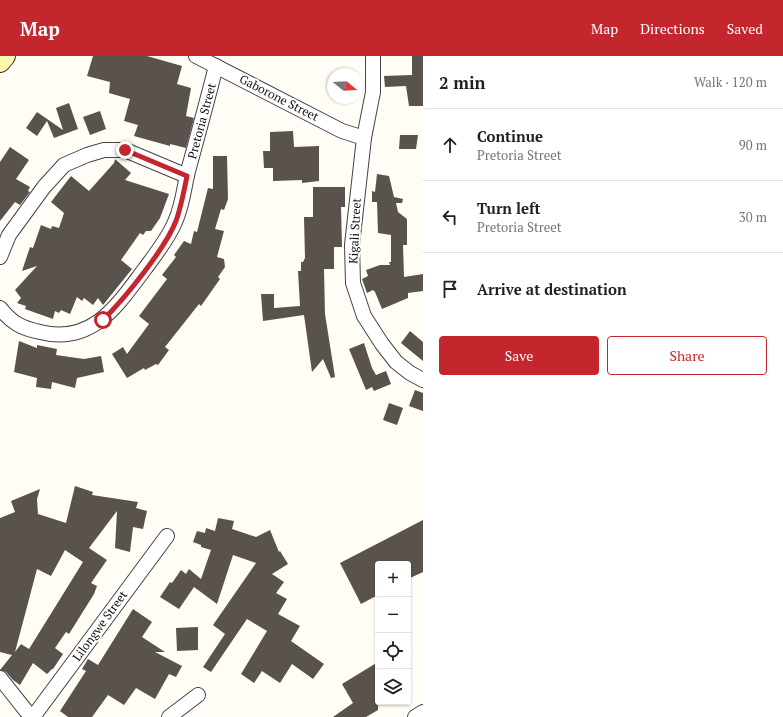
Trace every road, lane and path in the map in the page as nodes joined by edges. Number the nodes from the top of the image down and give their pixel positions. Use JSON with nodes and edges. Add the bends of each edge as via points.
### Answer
{"nodes":[{"id":1,"x":5,"y":56,"type":"edge"},
{"id":2,"x":196,"y":56,"type":"edge"},
{"id":3,"x":373,"y":56,"type":"edge"},
{"id":4,"x":0,"y":62,"type":"edge"},
{"id":5,"x":216,"y":66,"type":"junction"},
{"id":6,"x":364,"y":138,"type":"junction"},
{"id":7,"x":187,"y":176,"type":"junction"},
{"id":8,"x":0,"y":257,"type":"edge"},
{"id":9,"x":0,"y":308,"type":"edge"},
{"id":10,"x":423,"y":380,"type":"edge"},
{"id":11,"x":167,"y":536,"type":"dead end"},
{"id":12,"x":0,"y":678,"type":"edge"},
{"id":13,"x":198,"y":694,"type":"dead end"},
{"id":14,"x":423,"y":712,"type":"edge"},
{"id":15,"x":32,"y":717,"type":"edge"},
{"id":16,"x":169,"y":717,"type":"edge"},
{"id":17,"x":415,"y":717,"type":"edge"}],
"edges":[{"from":1,"to":4,"type":"street"},
{"from":2,"to":5,"type":"street","name":"Gaborone Street"},
{"from":3,"to":6,"type":"street","name":"Kigali Street","via":[[373,92]]},
{"from":5,"to":6,"type":"street","name":"Gaborone Street","via":[[342,131]]},
{"from":5,"to":7,"type":"street","name":"Pretoria Street"},
{"from":6,"to":10,"type":"street","name":"Kigali Street","via":[[352,245],[353,283],[364,316],[382,344],[396,362]]},
{"from":7,"to":8,"type":"street","name":"Pretoria Street","via":[[125,150],[104,150],[87,155],[64,165],[44,187],[9,235]]},
{"from":7,"to":9,"type":"street","name":"Pretoria Street","via":[[176,221],[162,246],[118,305],[103,320],[80,331],[54,336],[27,329],[11,321]]},
{"from":11,"to":15,"type":"street","name":"Lilongwe Street"},
{"from":12,"to":15,"type":"street"},
{"from":13,"to":16,"type":"street"},
{"from":14,"to":17,"type":"street"}]}
